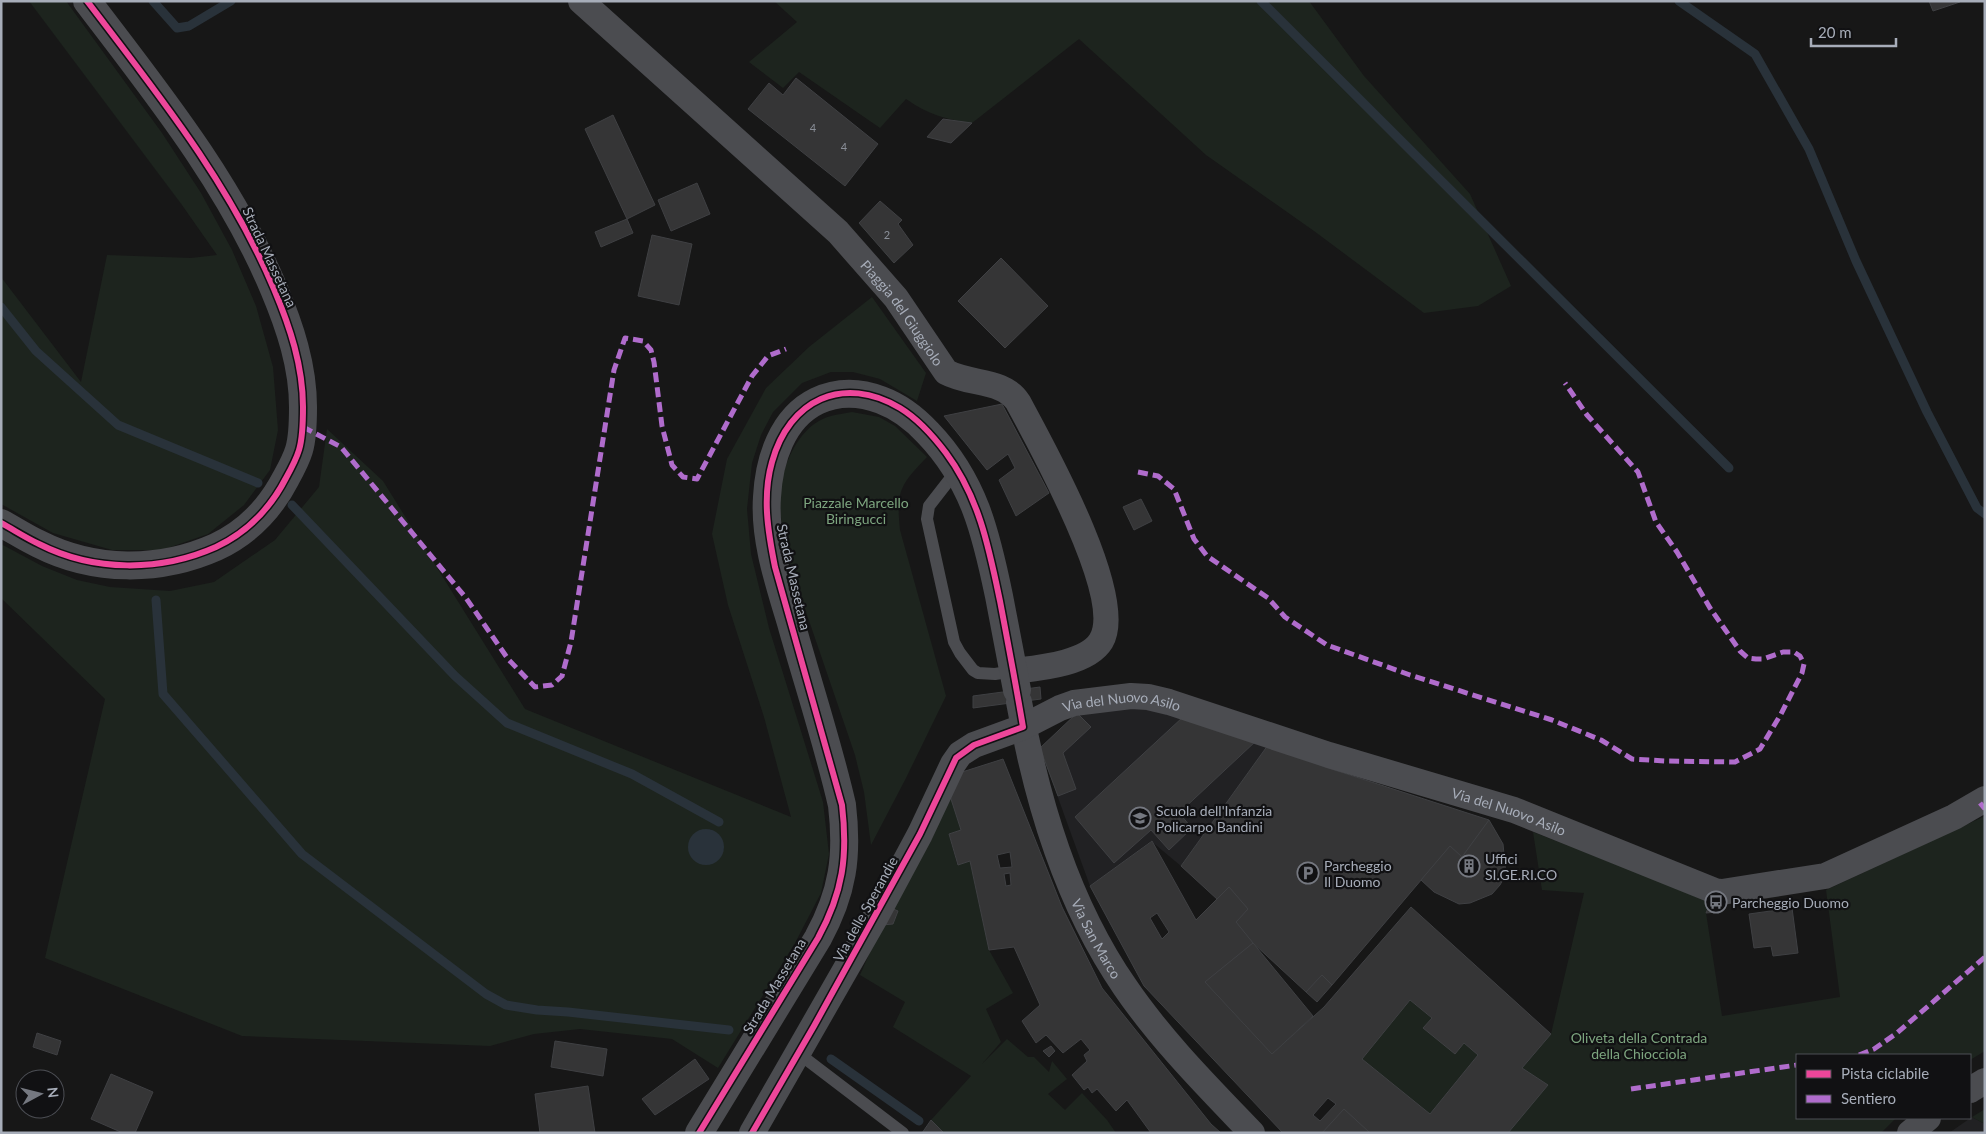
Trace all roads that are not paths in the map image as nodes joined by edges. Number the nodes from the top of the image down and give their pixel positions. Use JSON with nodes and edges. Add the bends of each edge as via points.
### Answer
{"nodes":[{"id":1,"x":87,"y":1,"type":"edge"},
{"id":2,"x":581,"y":1,"type":"edge"},
{"id":3,"x":957,"y":470,"type":"junction"},
{"id":4,"x":1,"y":522,"type":"edge"},
{"id":5,"x":1016,"y":687,"type":"junction"},
{"id":6,"x":1023,"y":727,"type":"junction"},
{"id":7,"x":1985,"y":799,"type":"edge"},
{"id":8,"x":798,"y":1053,"type":"junction"},
{"id":9,"x":1985,"y":1081,"type":"edge"},
{"id":10,"x":1971,"y":1089,"type":"edge"},
{"id":11,"x":1927,"y":1119,"type":"edge"},
{"id":12,"x":699,"y":1133,"type":"edge"},
{"id":13,"x":752,"y":1133,"type":"edge"},
{"id":14,"x":903,"y":1133,"type":"edge"},
{"id":15,"x":1252,"y":1133,"type":"edge"},
{"id":16,"x":1910,"y":1133,"type":"edge"}],
"edges":[{"from":1,"to":4,"type":"street","name":"Strada Massetana","via":[[185,130],[240,219],[267,272],[298,363],[302,400],[299,450],[283,485],[255,522],[233,539],[211,549],[162,564],[136,566],[82,560],[40,544]]},
{"from":2,"to":5,"type":"street","name":"Piaggia del Giuggiolo","via":[[838,232],[896,298],[946,372],[1006,388],[1013,394],[1060,482],[1086,542],[1103,595],[1105,621],[1102,640],[1097,646],[1046,667]]},
{"from":3,"to":5,"type":"street","name":"Strada Massetana","via":[[970,492],[983,526]]},
{"from":3,"to":5,"type":"lane","via":[[929,506],[927,519],[954,642],[967,663],[978,673],[996,674]]},
{"from":3,"to":12,"type":"street","name":"Strada Massetana","via":[[936,441],[902,409],[860,394],[836,395],[809,405],[789,424],[776,449],[766,497],[770,539],[784,601],[840,798],[844,860],[838,896],[828,920]]},
{"from":5,"to":6,"type":"street","name":"Via San Marco"},
{"from":6,"to":7,"type":"street","name":"Via del Nuovo Asilo","via":[[1060,708],[1081,702],[1131,696],[1158,699],[1328,755],[1514,810],[1722,892],[1825,876],[1954,817]]},
{"from":6,"to":8,"type":"street","name":"Via delle Sperandie","via":[[974,745],[956,758],[920,834]]},
{"from":6,"to":15,"type":"street","name":"Via San Marco","via":[[1052,834],[1073,893],[1094,937],[1143,1011]]},
{"from":8,"to":13,"type":"street","name":"Via delle Sperandie"},
{"from":8,"to":14,"type":"lane"},
{"from":9,"to":10,"type":"street"},
{"from":11,"to":16,"type":"street"}]}
